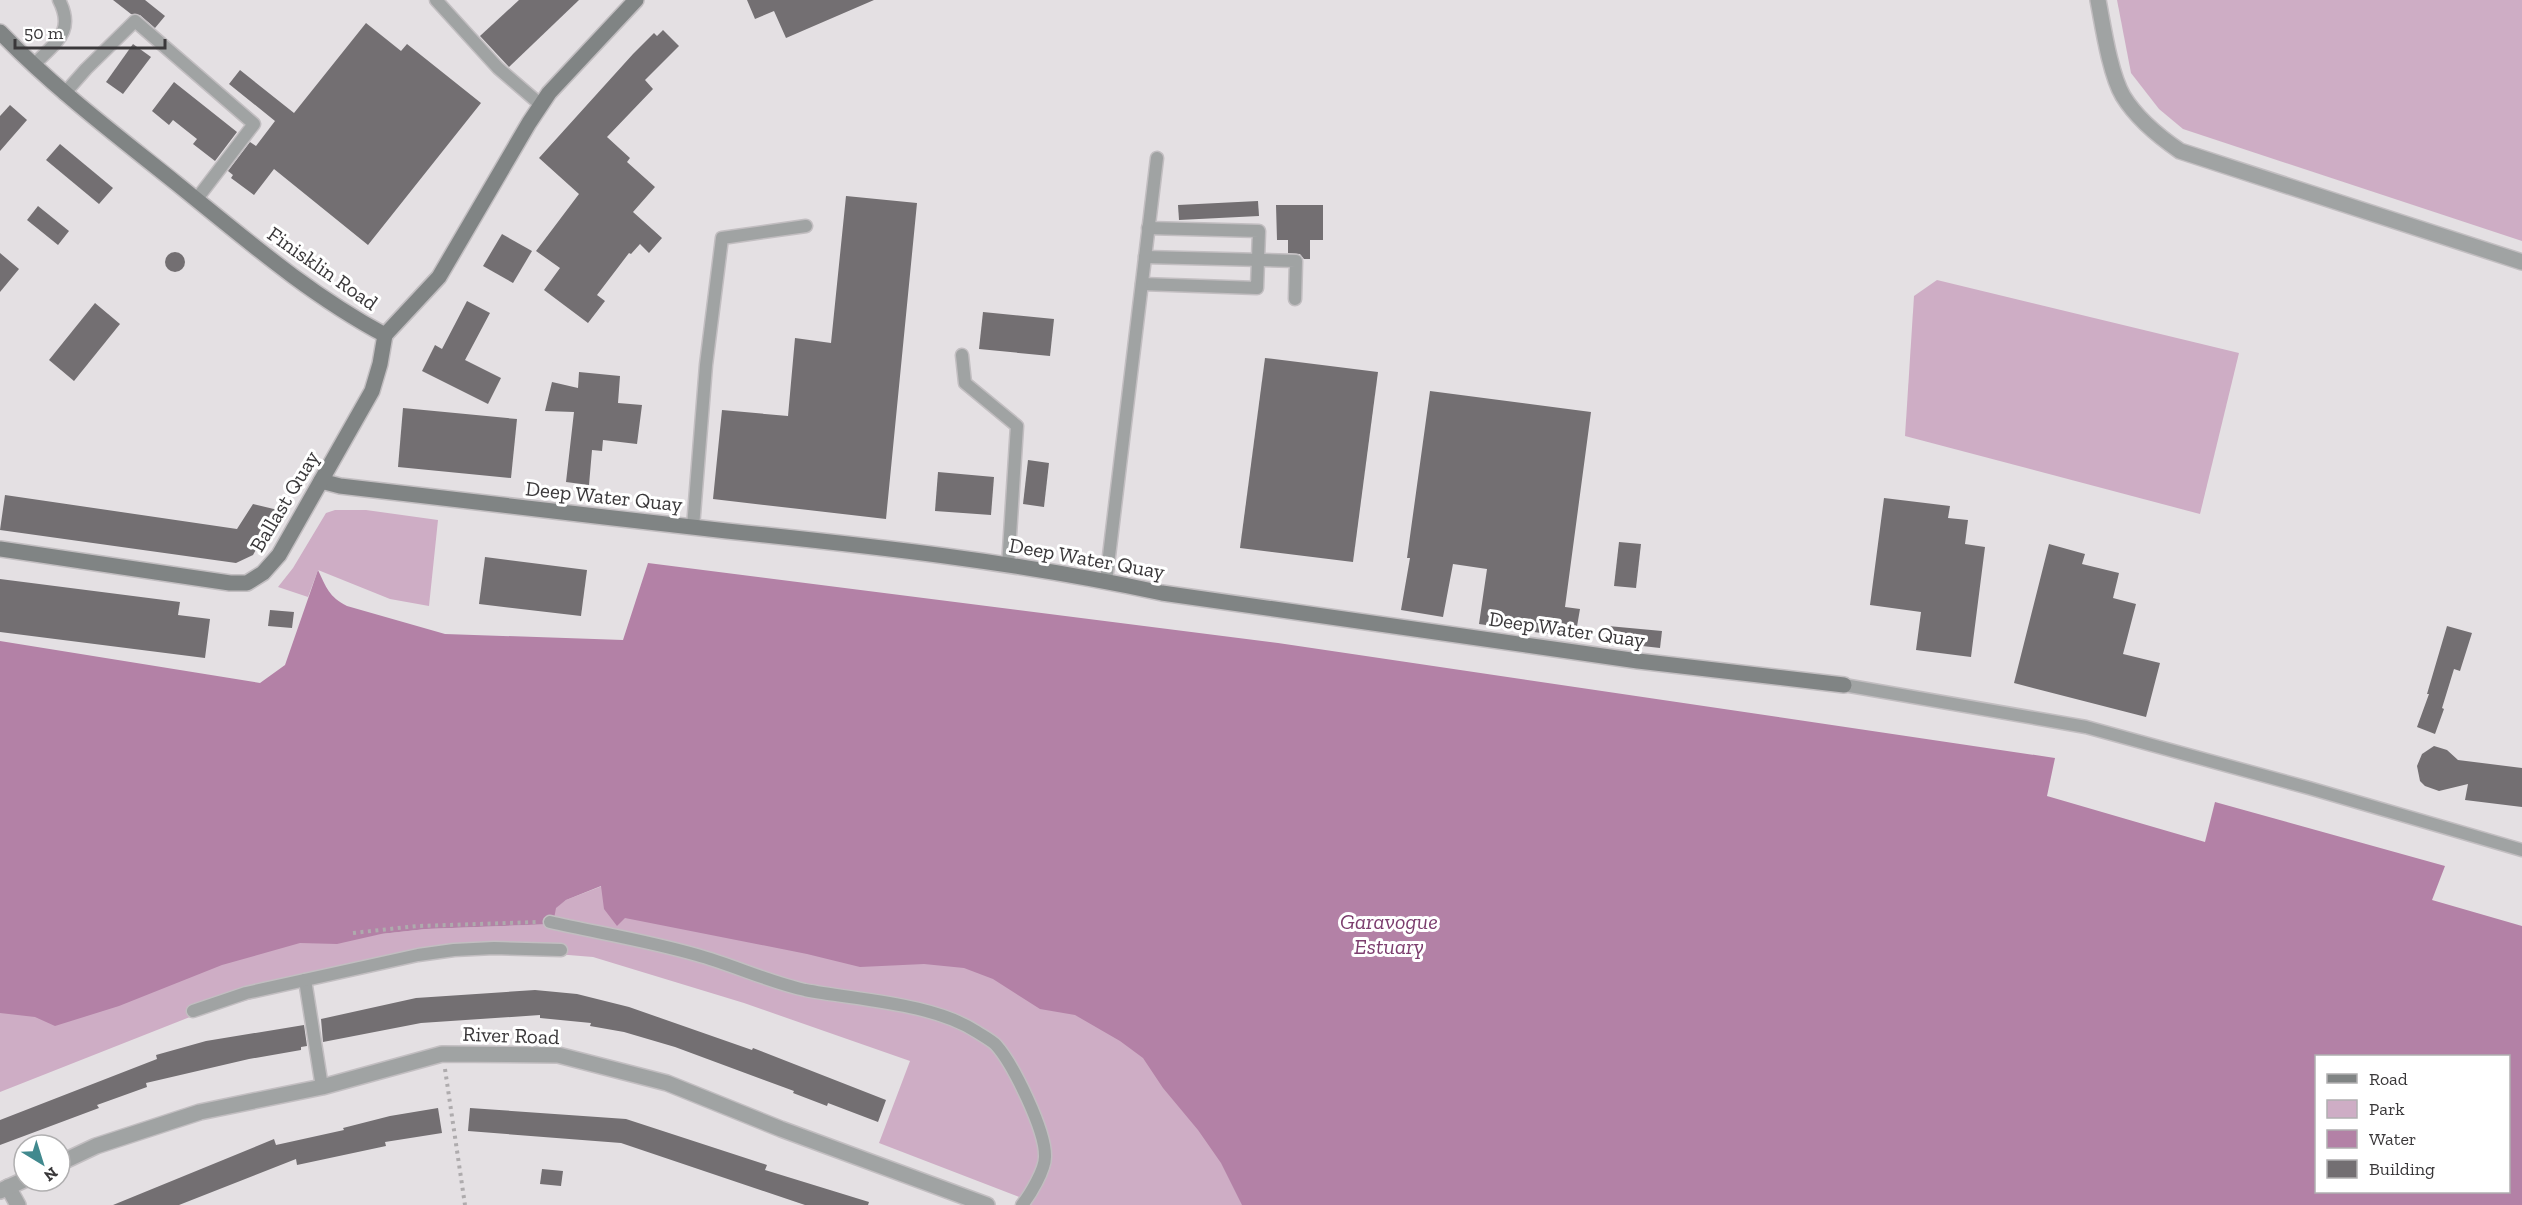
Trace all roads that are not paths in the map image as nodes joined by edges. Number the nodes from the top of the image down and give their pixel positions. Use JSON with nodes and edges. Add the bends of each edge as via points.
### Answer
{"nodes":[{"id":1,"x":59,"y":0,"type":"edge"},
{"id":2,"x":436,"y":0,"type":"edge"},
{"id":3,"x":636,"y":0,"type":"edge"},
{"id":4,"x":2098,"y":0,"type":"edge"},
{"id":5,"x":0,"y":32,"type":"edge"},
{"id":6,"x":33,"y":66,"type":"junction"},
{"id":7,"x":64,"y":94,"type":"junction"},
{"id":8,"x":541,"y":105,"type":"junction"},
{"id":9,"x":1157,"y":158,"type":"dead end"},
{"id":10,"x":196,"y":200,"type":"junction"},
{"id":11,"x":806,"y":226,"type":"dead end"},
{"id":12,"x":1148,"y":228,"type":"junction"},
{"id":13,"x":1145,"y":257,"type":"junction"},
{"id":14,"x":1258,"y":260,"type":"junction"},
{"id":15,"x":2522,"y":262,"type":"edge"},
{"id":16,"x":1142,"y":284,"type":"junction"},
{"id":17,"x":1295,"y":299,"type":"dead end"},
{"id":18,"x":385,"y":335,"type":"junction"},
{"id":19,"x":962,"y":355,"type":"dead end"},
{"id":20,"x":321,"y":481,"type":"junction"},
{"id":21,"x":693,"y":527,"type":"junction"},
{"id":22,"x":0,"y":549,"type":"edge"},
{"id":23,"x":1008,"y":566,"type":"junction"},
{"id":24,"x":1106,"y":581,"type":"junction"},
{"id":25,"x":1845,"y":685,"type":"joint"},
{"id":26,"x":2522,"y":850,"type":"edge"},
{"id":27,"x":550,"y":921,"type":"road end"},
{"id":28,"x":561,"y":950,"type":"dead end"},
{"id":29,"x":306,"y":980,"type":"junction"},
{"id":30,"x":194,"y":1011,"type":"dead end"},
{"id":31,"x":322,"y":1087,"type":"junction"},
{"id":32,"x":72,"y":1157,"type":"edge"},
{"id":33,"x":4,"y":1189,"type":"edge"},
{"id":34,"x":18,"y":1205,"type":"edge"},
{"id":35,"x":987,"y":1205,"type":"edge"},
{"id":36,"x":1022,"y":1205,"type":"edge"}],
"edges":[{"from":1,"to":6,"type":"lane","via":[[67,20],[66,29]]},
{"from":2,"to":8,"type":"lane","via":[[498,69]]},
{"from":3,"to":8,"type":"street","name":"Finisklin Road"},
{"from":4,"to":15,"type":"street","via":[[2122,95],[2153,133],[2180,151]]},
{"from":5,"to":6,"type":"street","name":"Finisklin Road"},
{"from":6,"to":7,"type":"street","name":"Finisklin Road"},
{"from":7,"to":10,"type":"street","name":"Finisklin Road"},
{"from":7,"to":10,"type":"lane","via":[[135,21],[254,124]]},
{"from":8,"to":18,"type":"street","name":"Finisklin Road","via":[[439,277]]},
{"from":9,"to":12,"type":"lane"},
{"from":10,"to":18,"type":"street","name":"Finisklin Road","via":[[319,296]]},
{"from":11,"to":21,"type":"lane","via":[[722,238],[706,365]]},
{"from":12,"to":13,"type":"lane"},
{"from":12,"to":14,"type":"lane","via":[[1258,231]]},
{"from":13,"to":14,"type":"lane"},
{"from":13,"to":16,"type":"lane"},
{"from":14,"to":16,"type":"lane","via":[[1257,288]]},
{"from":14,"to":17,"type":"lane","via":[[1296,261]]},
{"from":16,"to":24,"type":"lane"},
{"from":18,"to":20,"type":"street","name":"Ballast Quay","via":[[372,391]]},
{"from":19,"to":23,"type":"lane","via":[[965,383],[1017,426]]},
{"from":20,"to":21,"type":"street","name":"Deep Water Quay"},
{"from":20,"to":22,"type":"street","name":"Ballast Quay","via":[[279,555],[263,573],[247,583]]},
{"from":21,"to":23,"type":"street","name":"Deep Water Quay","via":[[856,544]]},
{"from":23,"to":24,"type":"street","name":"Deep Water Quay"},
{"from":24,"to":25,"type":"street","name":"Deep Water Quay","via":[[1161,593],[1638,661]]},
{"from":25,"to":26,"type":"lane","via":[[2086,727]]},
{"from":27,"to":36,"type":"lane","via":[[695,954],[803,989],[947,1018],[976,1031],[995,1044],[1008,1060],[1041,1136],[1046,1158],[1031,1194]]},
{"from":28,"to":29,"type":"lane","via":[[454,950]]},
{"from":29,"to":30,"type":"lane","via":[[246,993]]},
{"from":29,"to":31,"type":"lane"},
{"from":31,"to":32,"type":"street","name":"River Road","via":[[200,1112]]},
{"from":31,"to":35,"type":"street","name":"River Road","via":[[442,1054],[558,1055],[667,1083]]},
{"from":33,"to":34,"type":"street"}]}
